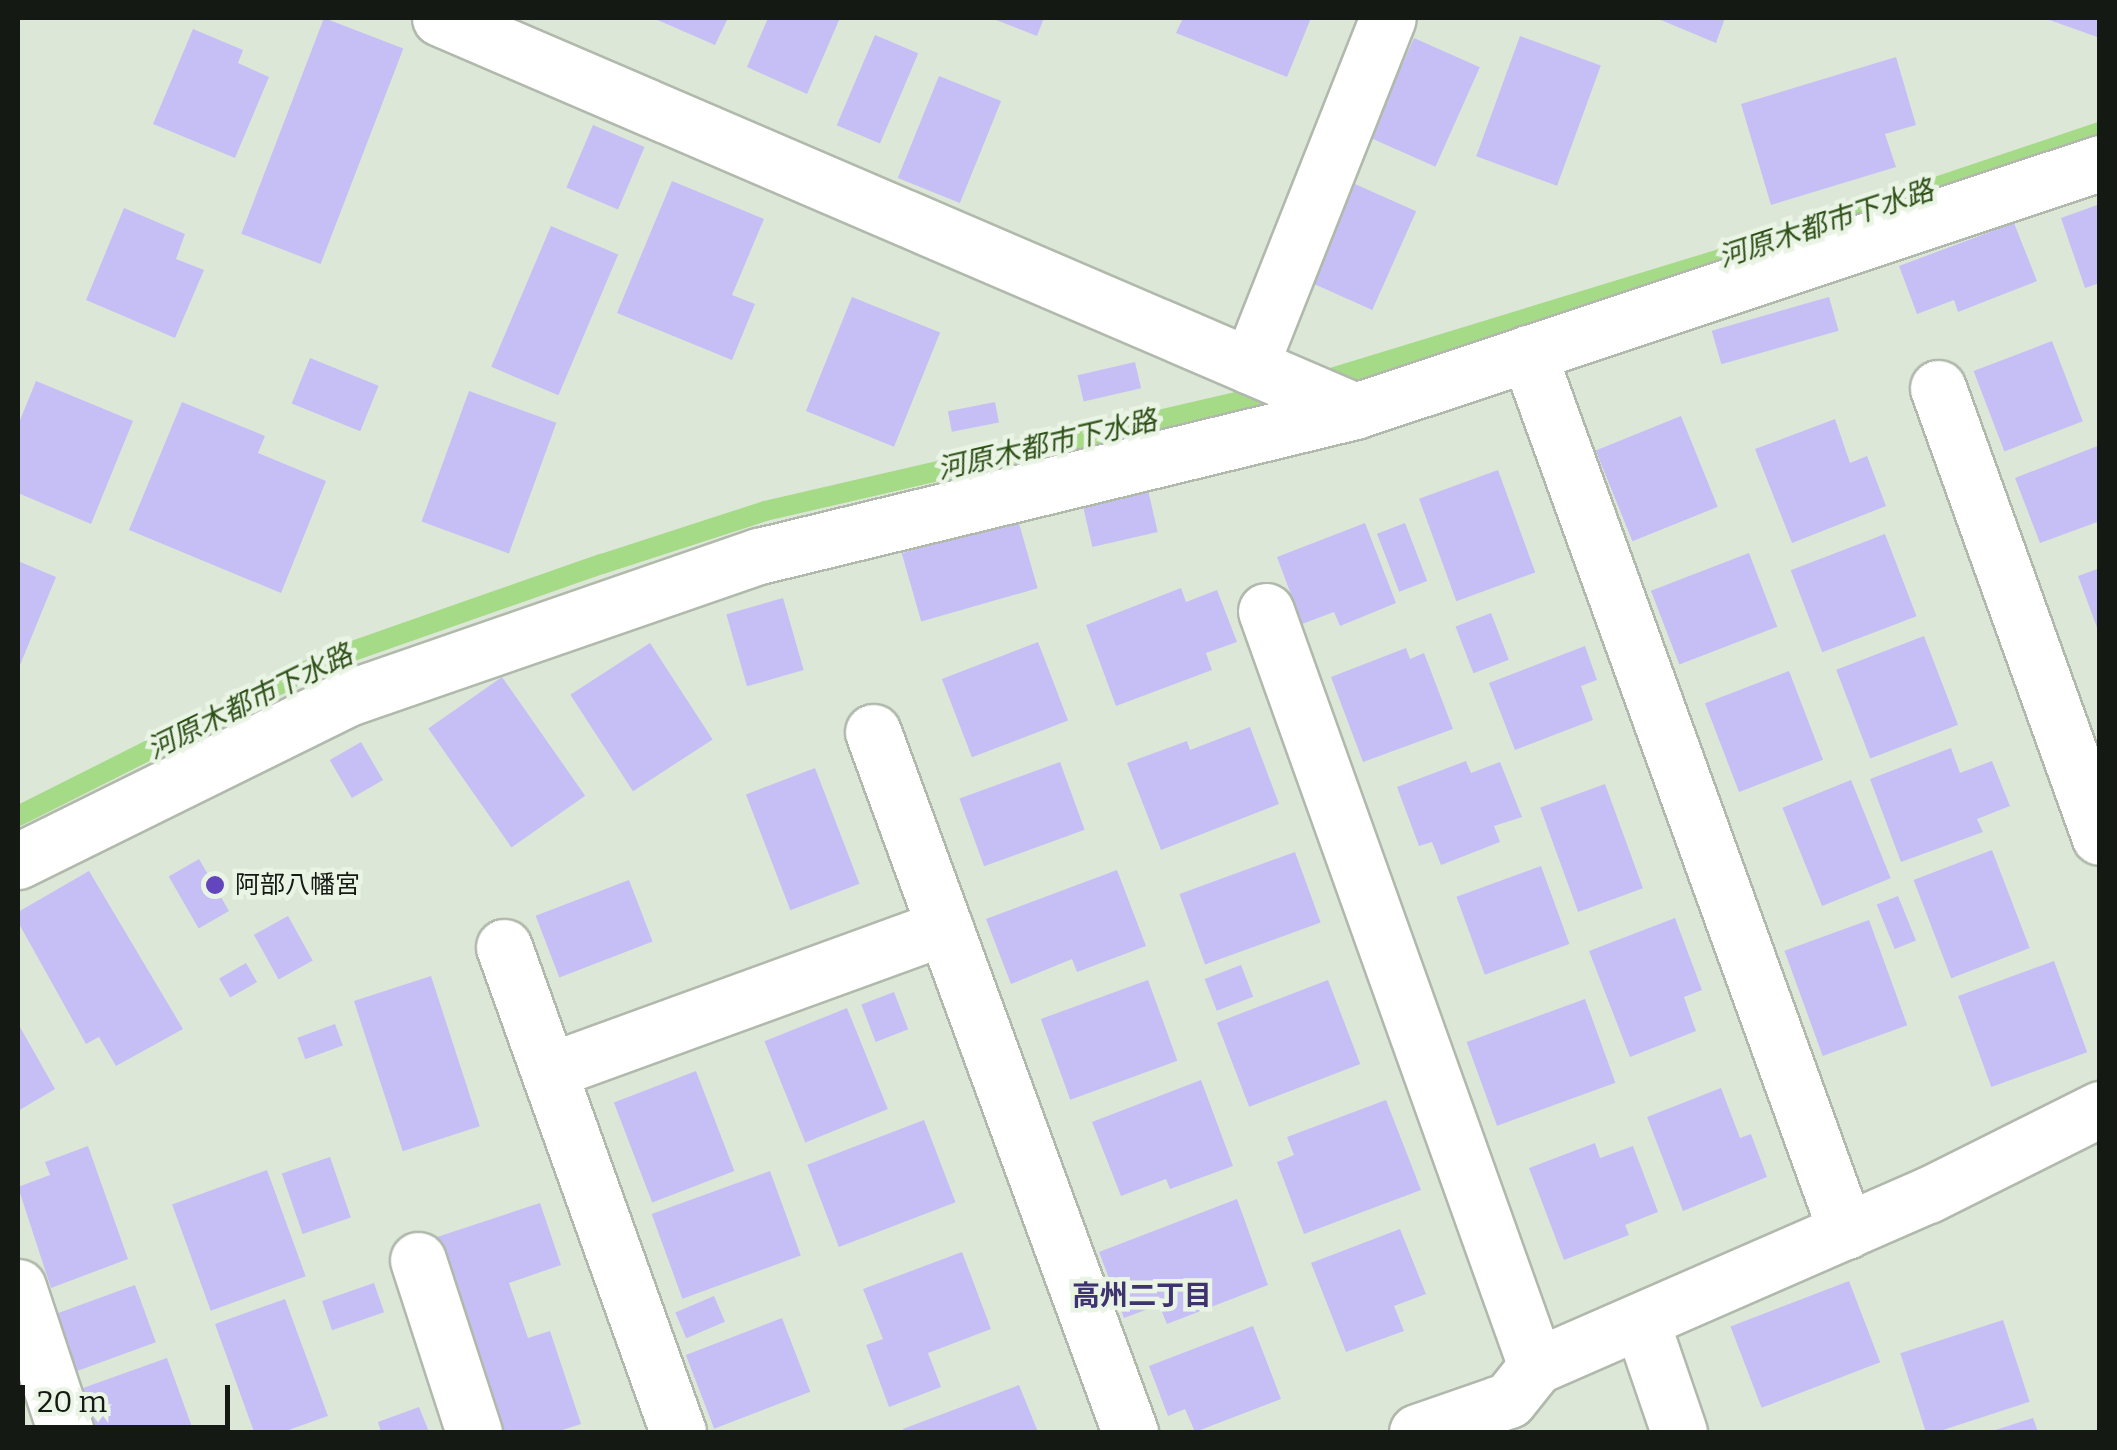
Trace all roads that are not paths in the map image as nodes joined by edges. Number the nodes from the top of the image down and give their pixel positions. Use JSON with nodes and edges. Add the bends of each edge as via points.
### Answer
{"nodes":[{"id":1,"x":440,"y":18,"type":"edge"},
{"id":2,"x":1388,"y":18,"type":"edge"},
{"id":3,"x":2100,"y":163,"type":"edge"},
{"id":4,"x":1528,"y":353,"type":"junction"},
{"id":5,"x":1250,"y":366,"type":"junction"},
{"id":6,"x":1938,"y":388,"type":"dead end"},
{"id":7,"x":1355,"y":410,"type":"junction"},
{"id":8,"x":1266,"y":610,"type":"dead end"},
{"id":9,"x":873,"y":732,"type":"dead end"},
{"id":10,"x":2100,"y":837,"type":"edge"},
{"id":11,"x":18,"y":861,"type":"edge"},
{"id":12,"x":945,"y":927,"type":"junction"},
{"id":13,"x":504,"y":948,"type":"dead end"},
{"id":14,"x":549,"y":1070,"type":"junction"},
{"id":15,"x":2100,"y":1109,"type":"edge"},
{"id":16,"x":1846,"y":1231,"type":"junction"},
{"id":17,"x":418,"y":1260,"type":"dead end"},
{"id":18,"x":18,"y":1287,"type":"edge"},
{"id":19,"x":1641,"y":1321,"type":"junction"},
{"id":20,"x":1536,"y":1366,"type":"junction"},
{"id":21,"x":66,"y":1432,"type":"edge"},
{"id":22,"x":474,"y":1432,"type":"edge"},
{"id":23,"x":678,"y":1432,"type":"edge"},
{"id":24,"x":1130,"y":1432,"type":"edge"},
{"id":25,"x":1417,"y":1432,"type":"edge"},
{"id":26,"x":1679,"y":1432,"type":"edge"}],
"edges":[{"from":1,"to":5,"type":"street"},
{"from":2,"to":5,"type":"street"},
{"from":3,"to":4,"type":"street"},
{"from":4,"to":7,"type":"street"},
{"from":4,"to":16,"type":"street"},
{"from":5,"to":7,"type":"street"},
{"from":6,"to":10,"type":"street"},
{"from":7,"to":11,"type":"street","via":[[759,556],[348,698]]},
{"from":8,"to":20,"type":"street"},
{"from":9,"to":12,"type":"street"},
{"from":12,"to":14,"type":"street"},
{"from":12,"to":24,"type":"street"},
{"from":13,"to":14,"type":"street"},
{"from":14,"to":23,"type":"street"},
{"from":15,"to":16,"type":"street"},
{"from":16,"to":19,"type":"street"},
{"from":17,"to":22,"type":"street"},
{"from":18,"to":21,"type":"street"},
{"from":19,"to":20,"type":"street"},
{"from":19,"to":26,"type":"street"},
{"from":20,"to":25,"type":"street","via":[[1509,1400]]}]}
